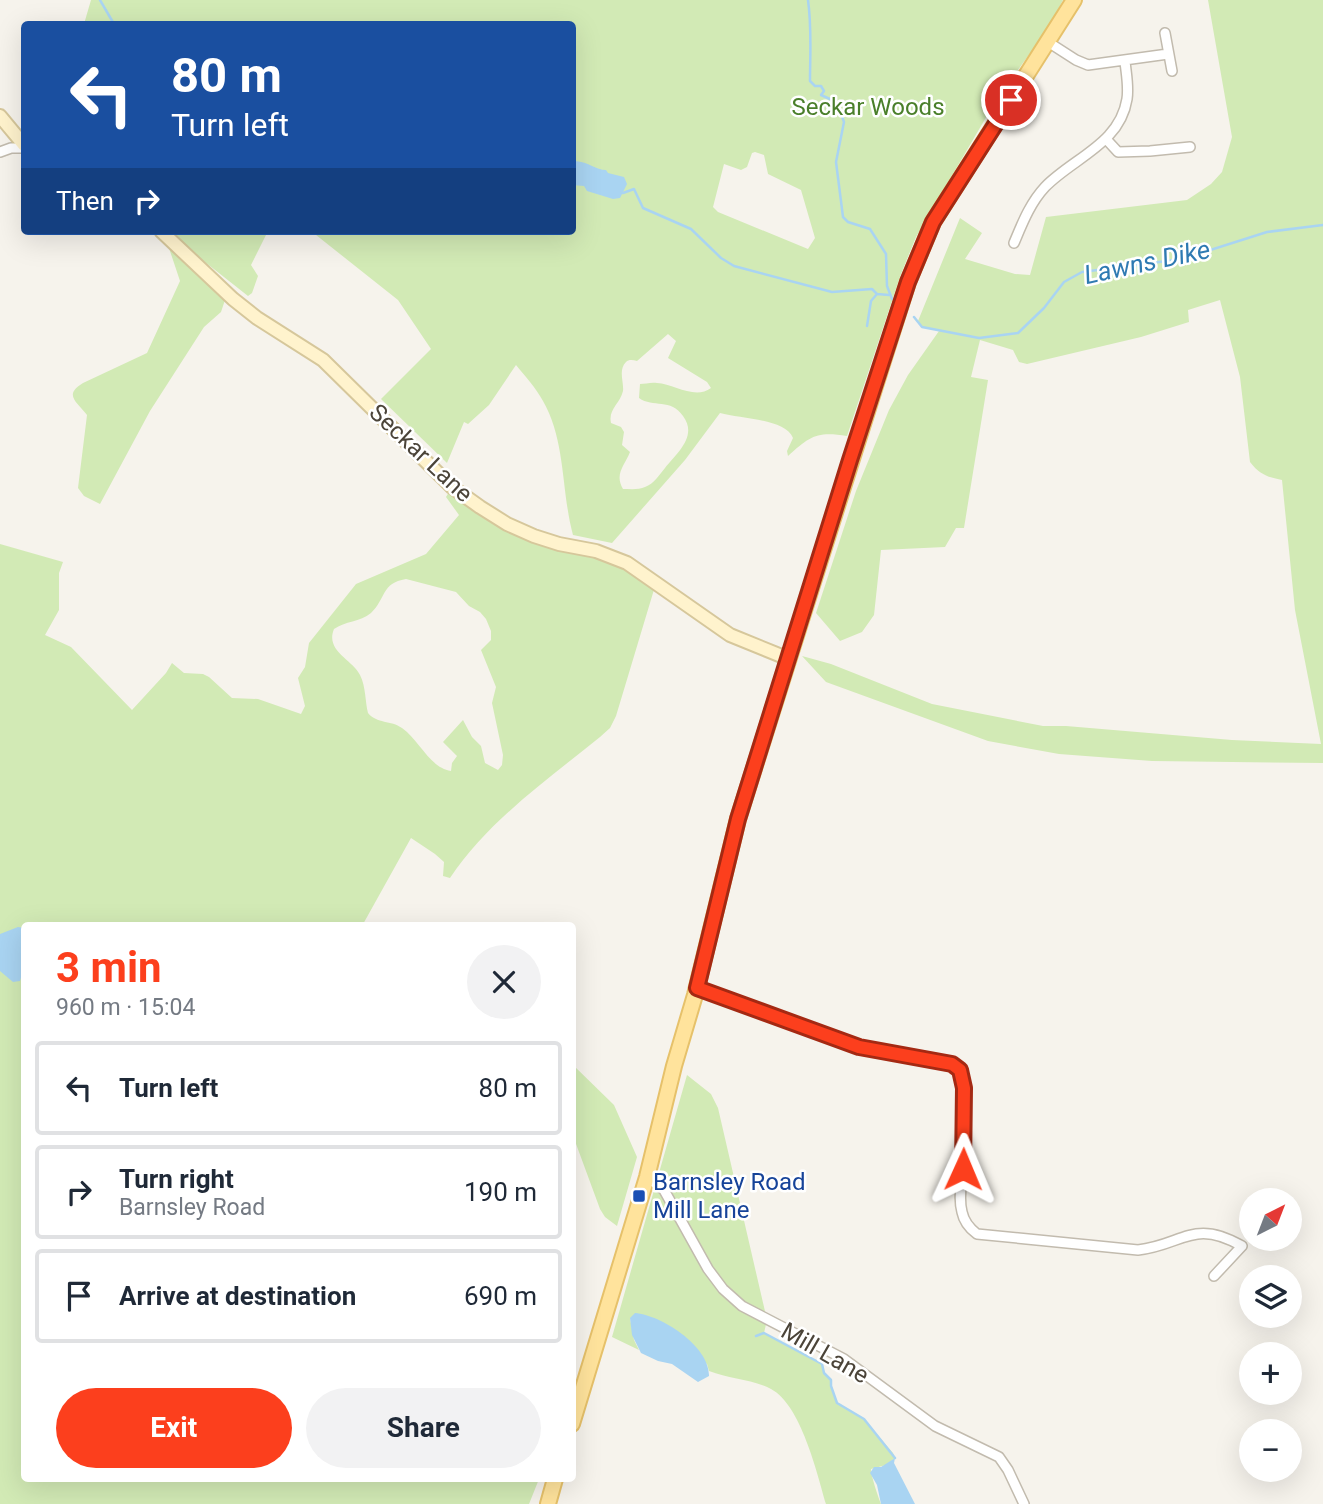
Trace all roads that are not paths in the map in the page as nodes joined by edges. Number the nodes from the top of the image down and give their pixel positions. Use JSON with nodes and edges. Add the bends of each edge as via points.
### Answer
{"nodes":[{"id":1,"x":1074,"y":0,"type":"edge"},
{"id":2,"x":1165,"y":33,"type":"dead end"},
{"id":3,"x":1048,"y":43,"type":"junction"},
{"id":4,"x":1168,"y":54,"type":"junction"},
{"id":5,"x":1125,"y":61,"type":"junction"},
{"id":6,"x":1172,"y":71,"type":"dead end"},
{"id":7,"x":0,"y":116,"type":"edge"},
{"id":8,"x":1106,"y":139,"type":"junction"},
{"id":9,"x":21,"y":142,"type":"edge"},
{"id":10,"x":21,"y":146,"type":"edge"},
{"id":11,"x":1190,"y":146,"type":"dead end"},
{"id":12,"x":0,"y":152,"type":"edge"},
{"id":13,"x":165,"y":235,"type":"edge"},
{"id":14,"x":1014,"y":243,"type":"dead end"},
{"id":15,"x":789,"y":659,"type":"junction"},
{"id":16,"x":697,"y":988,"type":"junction"},
{"id":17,"x":647,"y":1177,"type":"junction"},
{"id":18,"x":1214,"y":1276,"type":"dead end"},
{"id":19,"x":576,"y":1411,"type":"edge"},
{"id":20,"x":554,"y":1482,"type":"edge"},
{"id":21,"x":548,"y":1504,"type":"edge"},
{"id":22,"x":1024,"y":1504,"type":"edge"}],
"edges":[{"from":1,"to":3,"type":"main road"},
{"from":2,"to":4,"type":"street"},
{"from":3,"to":5,"type":"street","via":[[1088,65]]},
{"from":3,"to":15,"type":"main road","via":[[933,222],[920,251]]},
{"from":4,"to":5,"type":"street"},
{"from":4,"to":6,"type":"street"},
{"from":5,"to":8,"type":"street","via":[[1126,103]]},
{"from":7,"to":9,"type":"street"},
{"from":8,"to":11,"type":"street","via":[[1118,152]]},
{"from":8,"to":14,"type":"street","via":[[1046,186]]},
{"from":10,"to":12,"type":"street"},
{"from":13,"to":15,"type":"street","name":"Seckar Lane","via":[[233,299],[323,360],[452,487],[480,507],[534,536],[628,562],[730,635]]},
{"from":15,"to":16,"type":"main road","via":[[738,819]]},
{"from":16,"to":17,"type":"main road"},
{"from":16,"to":18,"type":"street","via":[[859,1047],[952,1064],[960,1070],[964,1106],[961,1211],[977,1234],[1138,1250],[1199,1232],[1212,1234],[1242,1247]]},
{"from":17,"to":19,"type":"main road"},
{"from":17,"to":22,"type":"street","name":"Mill Lane","via":[[664,1190],[708,1269],[742,1306],[844,1359],[935,1426],[999,1457]]},
{"from":20,"to":21,"type":"main road"}]}
